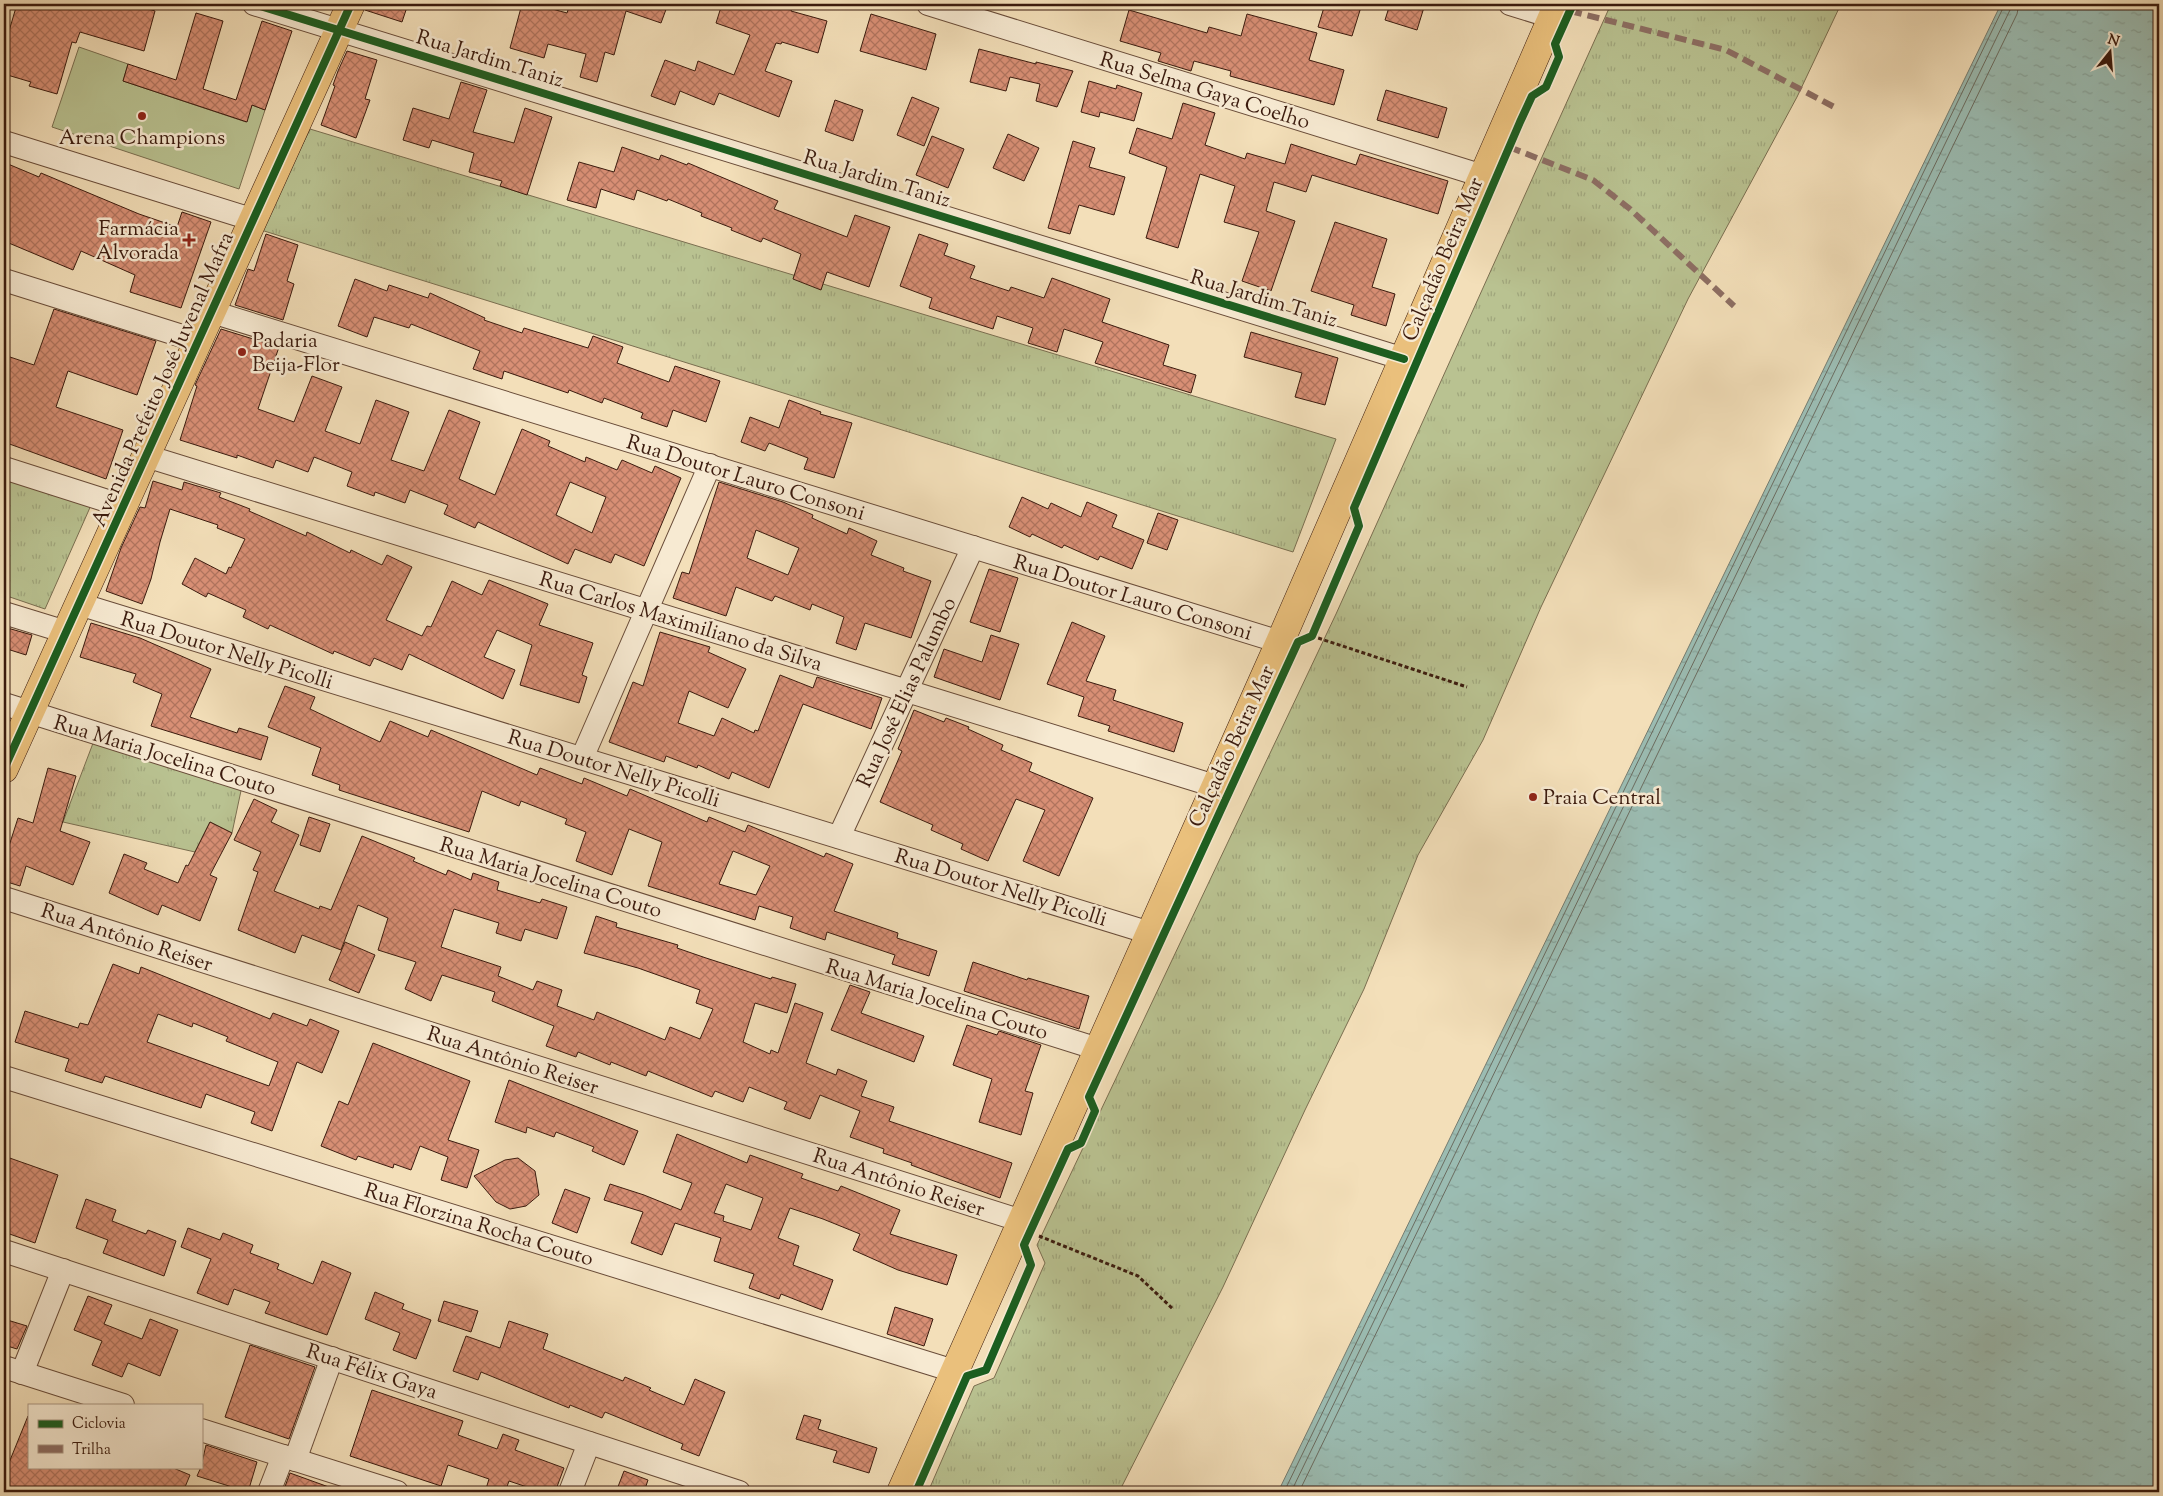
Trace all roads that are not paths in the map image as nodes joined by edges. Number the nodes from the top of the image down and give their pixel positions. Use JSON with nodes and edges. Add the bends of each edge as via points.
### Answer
{"nodes":[{"id":1,"x":254,"y":4,"type":"edge"},
{"id":2,"x":351,"y":4,"type":"edge"},
{"id":3,"x":928,"y":4,"type":"edge"},
{"id":4,"x":1510,"y":4,"type":"edge"},
{"id":5,"x":966,"y":9,"type":"edge"},
{"id":6,"x":1555,"y":10,"type":"edge"},
{"id":7,"x":339,"y":30,"type":"junction"},
{"id":8,"x":4,"y":142,"type":"edge"},
{"id":9,"x":1483,"y":176,"type":"junction"},
{"id":10,"x":254,"y":220,"type":"junction"},
{"id":11,"x":4,"y":280,"type":"edge"},
{"id":12,"x":212,"y":312,"type":"junction"},
{"id":13,"x":198,"y":342,"type":"junction"},
{"id":14,"x":1404,"y":359,"type":"junction"},
{"id":15,"x":146,"y":456,"type":"junction"},
{"id":16,"x":710,"y":466,"type":"junction"},
{"id":17,"x":4,"y":468,"type":"edge"},
{"id":18,"x":123,"y":506,"type":"junction"},
{"id":19,"x":973,"y":547,"type":"junction"},
{"id":20,"x":78,"y":604,"type":"junction"},
{"id":21,"x":647,"y":610,"type":"junction"},
{"id":22,"x":4,"y":613,"type":"edge"},
{"id":23,"x":66,"y":632,"type":"junction"},
{"id":24,"x":1299,"y":639,"type":"junction"},
{"id":25,"x":907,"y":691,"type":"junction"},
{"id":26,"x":4,"y":704,"type":"edge"},
{"id":27,"x":29,"y":712,"type":"junction"},
{"id":28,"x":582,"y":758,"type":"junction"},
{"id":29,"x":4,"y":769,"type":"edge"},
{"id":30,"x":1215,"y":786,"type":"junction"},
{"id":31,"x":839,"y":837,"type":"junction"},
{"id":32,"x":4,"y":898,"type":"edge"},
{"id":33,"x":1150,"y":933,"type":"junction"},
{"id":34,"x":1098,"y":1049,"type":"junction"},
{"id":35,"x":4,"y":1077,"type":"edge"},
{"id":36,"x":1030,"y":1228,"type":"junction"},
{"id":37,"x":4,"y":1251,"type":"edge"},
{"id":38,"x":63,"y":1270,"type":"junction"},
{"id":39,"x":332,"y":1358,"type":"junction"},
{"id":40,"x":13,"y":1370,"type":"edge"},
{"id":41,"x":954,"y":1371,"type":"junction"},
{"id":42,"x":120,"y":1404,"type":"edge"},
{"id":43,"x":202,"y":1430,"type":"edge"},
{"id":44,"x":589,"y":1443,"type":"junction"},
{"id":45,"x":289,"y":1458,"type":"junction"},
{"id":46,"x":269,"y":1492,"type":"edge"},
{"id":47,"x":397,"y":1492,"type":"edge"},
{"id":48,"x":570,"y":1492,"type":"edge"},
{"id":49,"x":739,"y":1492,"type":"edge"},
{"id":50,"x":900,"y":1492,"type":"edge"}],
"edges":[{"from":1,"to":7,"type":"street","name":"Rua Jardim Taniz"},
{"from":2,"to":7,"type":"main road","name":"Avenida Prefeito José Juvenal Mafra"},
{"from":3,"to":5,"type":"street","name":"Rua Selma Gaya Coelho"},
{"from":4,"to":6,"type":"street"},
{"from":5,"to":9,"type":"street","name":"Rua Selma Gaya Coelho"},
{"from":6,"to":9,"type":"main road"},
{"from":7,"to":10,"type":"main road","name":"Avenida Prefeito José Juvenal Mafra"},
{"from":7,"to":14,"type":"street","name":"Rua Jardim Taniz"},
{"from":8,"to":10,"type":"street"},
{"from":9,"to":14,"type":"main road"},
{"from":10,"to":12,"type":"main road","name":"Avenida Prefeito José Juvenal Mafra"},
{"from":11,"to":13,"type":"street"},
{"from":12,"to":13,"type":"main road","name":"Avenida Prefeito José Juvenal Mafra"},
{"from":12,"to":16,"type":"street","name":"Rua Doutor Lauro Consoni"},
{"from":13,"to":15,"type":"main road","name":"Avenida Prefeito José Juvenal Mafra"},
{"from":14,"to":24,"type":"main road"},
{"from":15,"to":18,"type":"main road","name":"Avenida Prefeito José Juvenal Mafra"},
{"from":15,"to":21,"type":"street","name":"Rua Carlos Maximiliano da Silva"},
{"from":16,"to":19,"type":"street","name":"Rua Doutor Lauro Consoni"},
{"from":16,"to":21,"type":"street"},
{"from":17,"to":18,"type":"street"},
{"from":18,"to":20,"type":"main road","name":"Avenida Prefeito José Juvenal Mafra"},
{"from":19,"to":24,"type":"street","name":"Rua Doutor Lauro Consoni"},
{"from":19,"to":25,"type":"street","name":"Rua José Elias Palumbo"},
{"from":20,"to":23,"type":"main road","name":"Avenida Prefeito José Juvenal Mafra"},
{"from":20,"to":28,"type":"street","name":"Rua Doutor Nelly Picolli"},
{"from":21,"to":25,"type":"street","name":"Rua Carlos Maximiliano da Silva"},
{"from":21,"to":28,"type":"street"},
{"from":22,"to":23,"type":"street"},
{"from":23,"to":27,"type":"main road","name":"Avenida Prefeito José Juvenal Mafra"},
{"from":24,"to":30,"type":"main road"},
{"from":25,"to":30,"type":"street","name":"Rua Carlos Maximiliano da Silva"},
{"from":25,"to":31,"type":"street","name":"Rua José Elias Palumbo"},
{"from":26,"to":27,"type":"street","name":"Rua Maria Jocelina Couto"},
{"from":27,"to":29,"type":"main road","name":"Avenida Prefeito José Juvenal Mafra"},
{"from":27,"to":34,"type":"street","name":"Rua Maria Jocelina Couto"},
{"from":28,"to":31,"type":"street","name":"Rua Doutor Nelly Picolli"},
{"from":30,"to":33,"type":"main road"},
{"from":31,"to":33,"type":"street","name":"Rua Doutor Nelly Picolli"},
{"from":32,"to":36,"type":"street","name":"Rua Antônio Reiser"},
{"from":33,"to":34,"type":"main road"},
{"from":34,"to":36,"type":"main road"},
{"from":35,"to":41,"type":"street","name":"Rua Florzina Rocha Couto"},
{"from":36,"to":41,"type":"main road"},
{"from":37,"to":38,"type":"street","name":"Rua Félix Gaya"},
{"from":38,"to":39,"type":"street","name":"Rua Félix Gaya"},
{"from":38,"to":40,"type":"street"},
{"from":39,"to":44,"type":"street","name":"Rua Félix Gaya"},
{"from":39,"to":45,"type":"street"},
{"from":40,"to":42,"type":"street"},
{"from":41,"to":50,"type":"main road"},
{"from":43,"to":45,"type":"street"},
{"from":44,"to":48,"type":"street"},
{"from":44,"to":49,"type":"street","name":"Rua Félix Gaya"},
{"from":45,"to":46,"type":"street"},
{"from":45,"to":47,"type":"street"}]}
